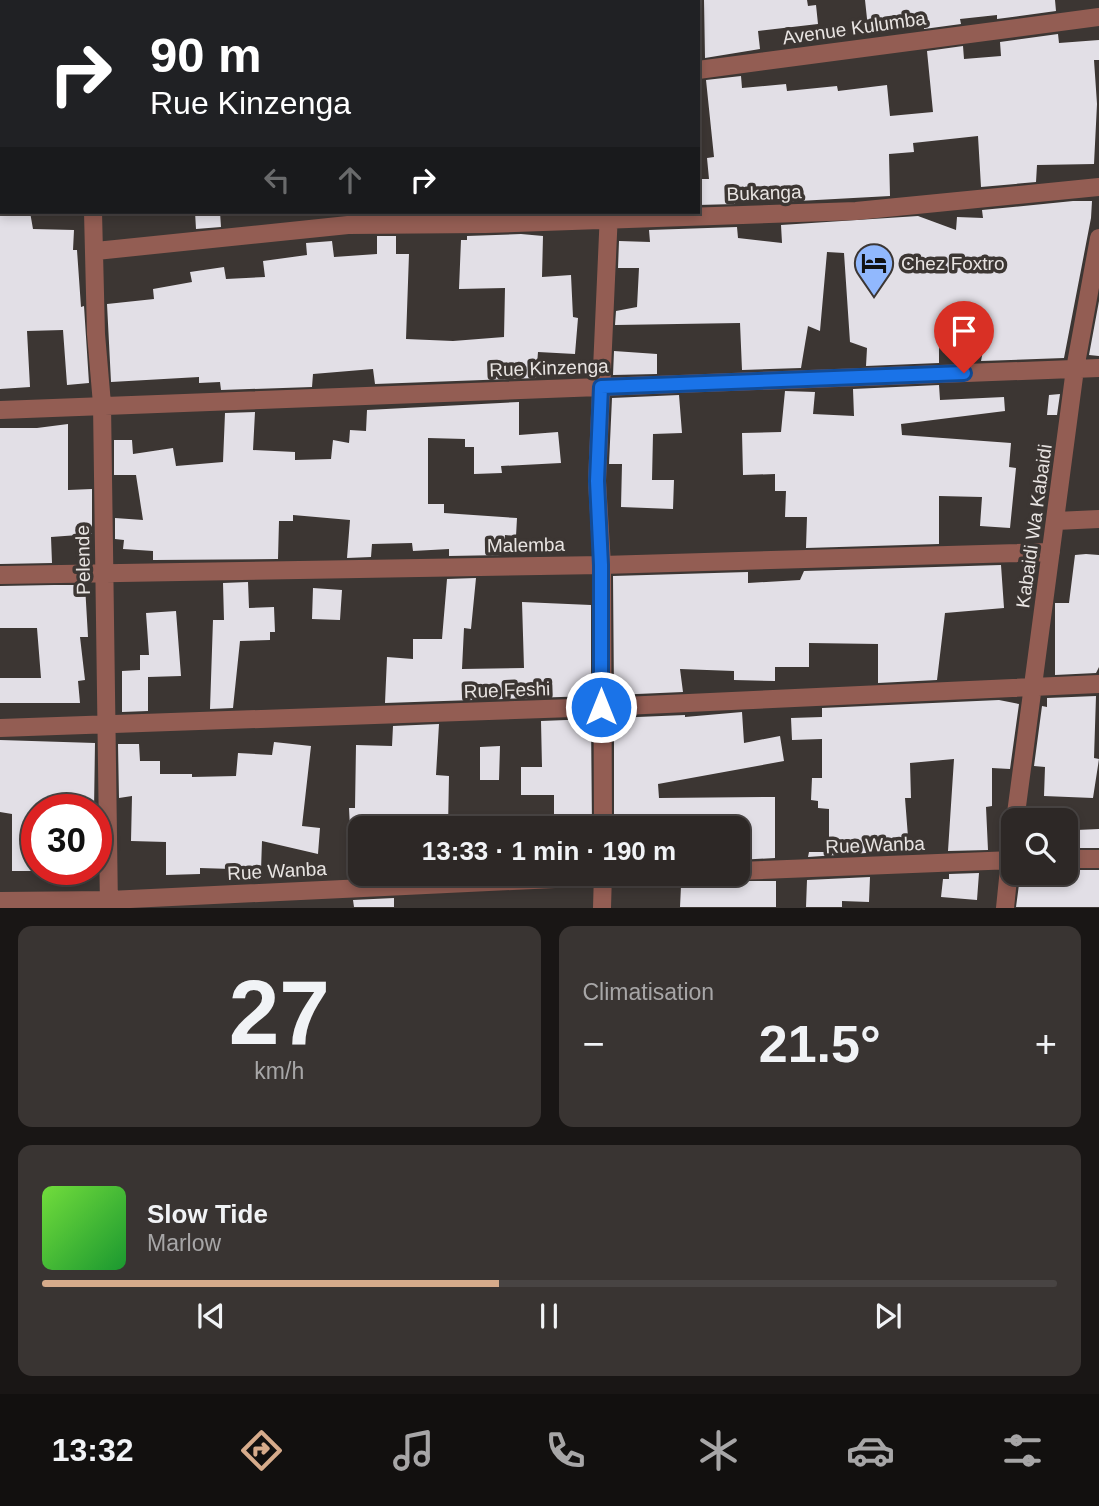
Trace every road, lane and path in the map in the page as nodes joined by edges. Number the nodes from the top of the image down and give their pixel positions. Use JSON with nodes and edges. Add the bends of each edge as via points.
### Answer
{"nodes":[{"id":1,"x":1099,"y":17,"type":"edge"},
{"id":2,"x":700,"y":69,"type":"edge"},
{"id":3,"x":1099,"y":187,"type":"edge"},
{"id":4,"x":93,"y":214,"type":"edge"},
{"id":5,"x":671,"y":214,"type":"edge"},
{"id":6,"x":700,"y":214,"type":"edge"},
{"id":7,"x":609,"y":215,"type":"edge"},
{"id":8,"x":1099,"y":238,"type":"edge"},
{"id":9,"x":96,"y":251,"type":"junction"},
{"id":10,"x":1099,"y":368,"type":"edge"},
{"id":11,"x":1075,"y":369,"type":"junction"},
{"id":12,"x":601,"y":387,"type":"junction"},
{"id":13,"x":102,"y":404,"type":"junction"},
{"id":14,"x":0,"y":410,"type":"edge"},
{"id":15,"x":1099,"y":519,"type":"edge"},
{"id":16,"x":1056,"y":521,"type":"junction"},
{"id":17,"x":1051,"y":552,"type":"junction"},
{"id":18,"x":601,"y":565,"type":"junction"},
{"id":19,"x":104,"y":571,"type":"junction"},
{"id":20,"x":0,"y":575,"type":"edge"},
{"id":21,"x":1099,"y":684,"type":"edge"},
{"id":22,"x":1034,"y":687,"type":"junction"},
{"id":23,"x":601,"y":707,"type":"junction"},
{"id":24,"x":107,"y":725,"type":"junction"},
{"id":25,"x":0,"y":728,"type":"edge"},
{"id":26,"x":1016,"y":808,"type":"edge"},
{"id":27,"x":603,"y":816,"type":"edge"},
{"id":28,"x":1078,"y":859,"type":"edge"},
{"id":29,"x":1099,"y":859,"type":"edge"},
{"id":30,"x":1001,"y":860,"type":"edge"},
{"id":31,"x":750,"y":871,"type":"edge"},
{"id":32,"x":1008,"y":885,"type":"edge"},
{"id":33,"x":416,"y":886,"type":"edge"},
{"id":34,"x":603,"y":886,"type":"edge"},
{"id":35,"x":0,"y":901,"type":"edge"},
{"id":36,"x":109,"y":904,"type":"edge"},
{"id":37,"x":602,"y":908,"type":"edge"},
{"id":38,"x":1005,"y":908,"type":"edge"}],
"edges":[{"from":1,"to":2,"type":"street","name":"Avenue Kulumba"},
{"from":3,"to":6,"type":"street","name":"Bukanga","via":[[856,211]]},
{"from":4,"to":9,"type":"street","name":"Pelende"},
{"from":5,"to":7,"type":"street","name":"Bukanga"},
{"from":7,"to":9,"type":"street","name":"Bukanga","via":[[348,225]]},
{"from":7,"to":12,"type":"street"},
{"from":8,"to":11,"type":"street","name":"Kabaidi Wa Kabaidi"},
{"from":9,"to":13,"type":"street","name":"Pelende"},
{"from":10,"to":11,"type":"street","name":"Rue Kinzenga"},
{"from":11,"to":12,"type":"street","name":"Rue Kinzenga"},
{"from":11,"to":16,"type":"street","name":"Kabaidi Wa Kabaidi"},
{"from":12,"to":13,"type":"street","name":"Rue Kinzenga"},
{"from":12,"to":18,"type":"street","via":[[597,481]]},
{"from":13,"to":14,"type":"street","name":"Rue Kinzenga"},
{"from":13,"to":19,"type":"street","name":"Pelende"},
{"from":15,"to":16,"type":"street"},
{"from":16,"to":17,"type":"street","name":"Kabaidi Wa Kabaidi"},
{"from":17,"to":18,"type":"street","name":"Malemba"},
{"from":17,"to":22,"type":"street","name":"Kabaidi Wa Kabaidi"},
{"from":18,"to":19,"type":"street","name":"Malemba"},
{"from":18,"to":23,"type":"street"},
{"from":19,"to":20,"type":"street","name":"Malemba"},
{"from":19,"to":24,"type":"street","name":"Pelende"},
{"from":21,"to":22,"type":"street","name":"Rue Feshi"},
{"from":22,"to":23,"type":"street","name":"Rue Feshi"},
{"from":22,"to":26,"type":"street","name":"Kabaidi Wa Kabaidi"},
{"from":23,"to":24,"type":"street","name":"Rue Feshi"},
{"from":23,"to":27,"type":"street"},
{"from":24,"to":25,"type":"street","name":"Rue Feshi"},
{"from":24,"to":36,"type":"street","name":"Pelende"},
{"from":28,"to":29,"type":"street"},
{"from":30,"to":31,"type":"street","name":"Rue Wanba"},
{"from":32,"to":38,"type":"street"},
{"from":33,"to":36,"type":"street","name":"Rue Wanba"},
{"from":34,"to":37,"type":"street"},
{"from":35,"to":36,"type":"street","name":"Rue Wanba"}]}
